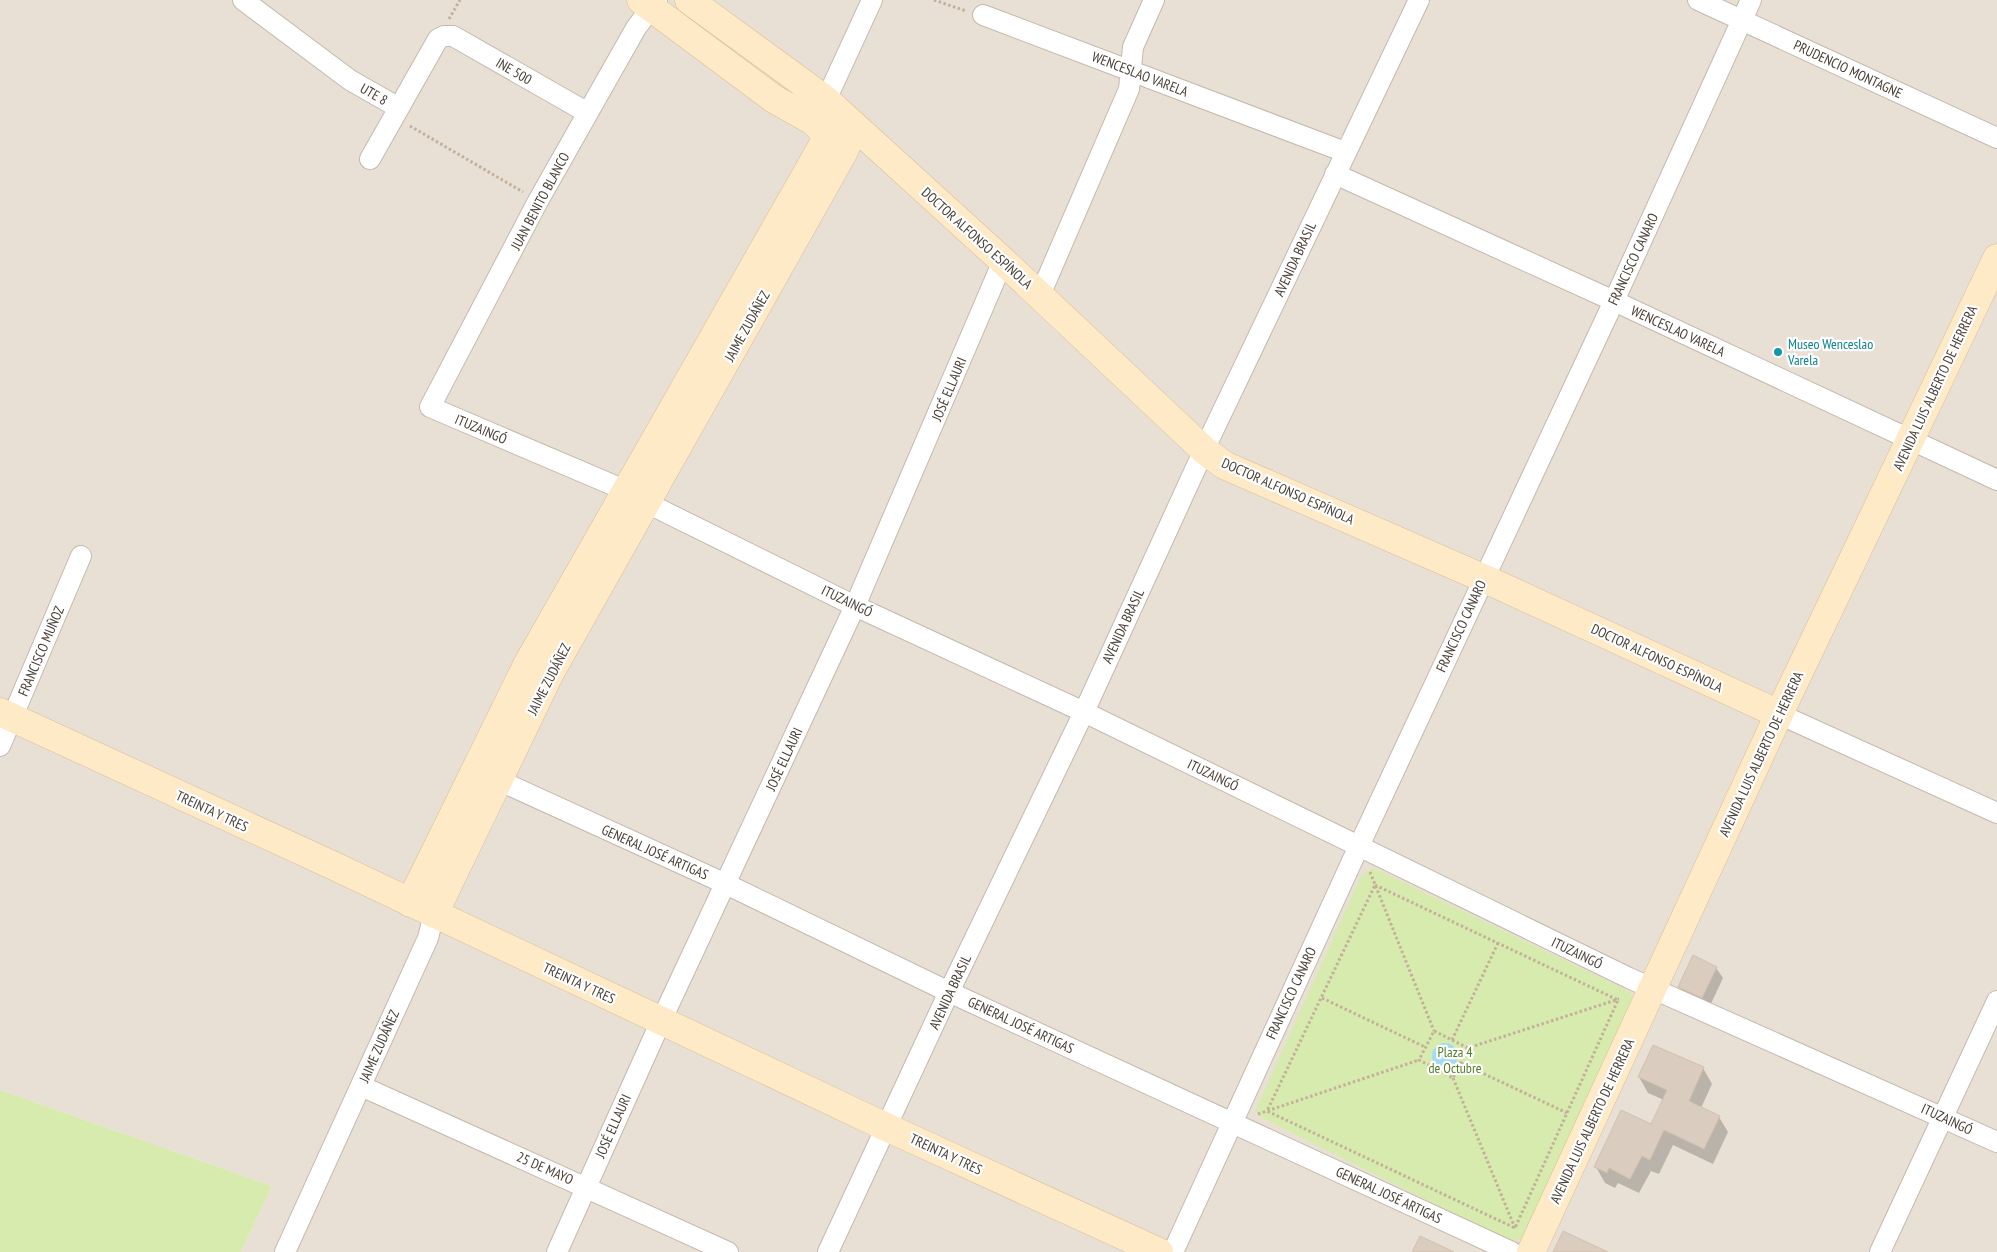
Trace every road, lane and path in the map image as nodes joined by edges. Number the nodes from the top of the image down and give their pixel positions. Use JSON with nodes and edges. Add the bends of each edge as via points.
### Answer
{"nodes":[{"id":1,"x":243,"y":0,"type":"edge"},
{"id":2,"x":689,"y":0,"type":"edge"},
{"id":3,"x":872,"y":0,"type":"edge"},
{"id":4,"x":934,"y":0,"type":"edge"},
{"id":5,"x":1154,"y":0,"type":"edge"},
{"id":6,"x":1419,"y":0,"type":"edge"},
{"id":7,"x":1698,"y":0,"type":"edge"},
{"id":8,"x":1751,"y":0,"type":"edge"},
{"id":9,"x":650,"y":3,"type":"edge"},
{"id":10,"x":983,"y":15,"type":"joint"},
{"id":11,"x":1742,"y":20,"type":"junction"},
{"id":12,"x":1130,"y":70,"type":"junction"},
{"id":13,"x":396,"y":112,"type":"junction"},
{"id":14,"x":588,"y":113,"type":"junction"},
{"id":15,"x":821,"y":118,"type":"junction"},
{"id":16,"x":855,"y":127,"type":"junction"},
{"id":17,"x":1997,"y":138,"type":"edge"},
{"id":18,"x":1345,"y":152,"type":"junction"},
{"id":19,"x":370,"y":159,"type":"dead end"},
{"id":20,"x":1335,"y":174,"type":"junction"},
{"id":21,"x":538,"y":201,"type":"junction"},
{"id":22,"x":1997,"y":258,"type":"edge"},
{"id":23,"x":1003,"y":262,"type":"junction"},
{"id":24,"x":1040,"y":295,"type":"junction"},
{"id":25,"x":1614,"y":301,"type":"junction"},
{"id":26,"x":430,"y":407,"type":"joint"},
{"id":27,"x":1912,"y":439,"type":"junction"},
{"id":28,"x":1204,"y":450,"type":"junction"},
{"id":29,"x":1997,"y":480,"type":"edge"},
{"id":30,"x":637,"y":497,"type":"junction"},
{"id":31,"x":81,"y":556,"type":"dead end"},
{"id":32,"x":1484,"y":578,"type":"junction"},
{"id":33,"x":856,"y":606,"type":"junction"},
{"id":34,"x":1084,"y":712,"type":"junction"},
{"id":35,"x":1779,"y":714,"type":"junction"},
{"id":36,"x":6,"y":715,"type":"edge"},
{"id":37,"x":0,"y":746,"type":"edge"},
{"id":38,"x":488,"y":775,"type":"junction"},
{"id":39,"x":1997,"y":813,"type":"edge"},
{"id":40,"x":1359,"y":846,"type":"junction"},
{"id":41,"x":726,"y":884,"type":"junction"},
{"id":42,"x":1375,"y":885,"type":"junction"},
{"id":43,"x":422,"y":908,"type":"junction"},
{"id":44,"x":1498,"y":943,"type":"junction"},
{"id":45,"x":1653,"y":989,"type":"junction"},
{"id":46,"x":949,"y":992,"type":"junction"},
{"id":47,"x":1322,"y":998,"type":"junction"},
{"id":48,"x":1618,"y":1000,"type":"junction"},
{"id":49,"x":1997,"y":1001,"type":"edge"},
{"id":50,"x":660,"y":1021,"type":"junction"},
{"id":51,"x":1434,"y":1031,"type":"junction"},
{"id":52,"x":1452,"y":1040,"type":"junction"},
{"id":53,"x":1426,"y":1047,"type":"junction"},
{"id":54,"x":1468,"y":1048,"type":"junction"},
{"id":55,"x":1419,"y":1060,"type":"junction"},
{"id":56,"x":1461,"y":1062,"type":"junction"},
{"id":57,"x":1453,"y":1078,"type":"junction"},
{"id":58,"x":361,"y":1086,"type":"junction"},
{"id":59,"x":1268,"y":1111,"type":"junction"},
{"id":60,"x":1567,"y":1113,"type":"junction"},
{"id":61,"x":1943,"y":1117,"type":"junction"},
{"id":62,"x":1231,"y":1123,"type":"junction"},
{"id":63,"x":886,"y":1127,"type":"junction"},
{"id":64,"x":1997,"y":1142,"type":"edge"},
{"id":65,"x":586,"y":1187,"type":"junction"},
{"id":66,"x":1515,"y":1228,"type":"junction"},
{"id":67,"x":1521,"y":1247,"type":"edge"},
{"id":68,"x":285,"y":1252,"type":"edge"},
{"id":69,"x":557,"y":1252,"type":"edge"},
{"id":70,"x":728,"y":1252,"type":"edge"},
{"id":71,"x":828,"y":1252,"type":"edge"},
{"id":72,"x":1159,"y":1252,"type":"edge"},
{"id":73,"x":1173,"y":1252,"type":"edge"},
{"id":74,"x":1880,"y":1252,"type":"edge"}],
"edges":[{"from":1,"to":13,"type":"street","name":"UTE 8"},
{"from":2,"to":15,"type":"street","name":"DOCTOR ALFONSO ESPÍNOLA"},
{"from":3,"to":15,"type":"street","name":"JAIME ZUDÁÑEZ"},
{"from":4,"to":10,"type":"path"},
{"from":5,"to":12,"type":"street","via":[[1133,47]]},
{"from":6,"to":18,"type":"street","name":"AVENIDA BRASIL"},
{"from":7,"to":11,"type":"street","name":"PRUDENCIO MONTAGNE"},
{"from":8,"to":11,"type":"street","name":"FRANCISCO CANARO"},
{"from":9,"to":14,"type":"street","name":"JUAN BENITO BLANCO"},
{"from":9,"to":15,"type":"street","name":"DOCTOR ALFONSO ESPÍNOLA","via":[[774,99]]},
{"from":10,"to":12,"type":"street","name":"WENCESLAO VARELA"},
{"from":11,"to":17,"type":"street","name":"PRUDENCIO MONTAGNE"},
{"from":11,"to":25,"type":"street","name":"FRANCISCO CANARO"},
{"from":12,"to":18,"type":"street","name":"WENCESLAO VARELA"},
{"from":12,"to":24,"type":"street","via":[[1129,89]]},
{"from":13,"to":14,"type":"street","name":"INE 500","via":[[438,39],[453,36]]},
{"from":13,"to":19,"type":"street"},
{"from":13,"to":21,"type":"path"},
{"from":14,"to":21,"type":"street","name":"JUAN BENITO BLANCO"},
{"from":15,"to":16,"type":"street","name":"DOCTOR ALFONSO ESPÍNOLA"},
{"from":15,"to":30,"type":"street","name":"JAIME ZUDÁÑEZ","via":[[817,158]]},
{"from":16,"to":23,"type":"street","name":"DOCTOR ALFONSO ESPÍNOLA"},
{"from":16,"to":30,"type":"street","name":"JAIME ZUDÁÑEZ","via":[[842,155]]},
{"from":18,"to":20,"type":"street","name":"AVENIDA BRASIL"},
{"from":20,"to":25,"type":"street","name":"WENCESLAO VARELA"},
{"from":20,"to":28,"type":"street","name":"AVENIDA BRASIL"},
{"from":21,"to":26,"type":"street","name":"JUAN BENITO BLANCO"},
{"from":22,"to":27,"type":"street","name":"AVENIDA LUIS ALBERTO DE HERRERA"},
{"from":23,"to":24,"type":"street","name":"DOCTOR ALFONSO ESPÍNOLA"},
{"from":23,"to":33,"type":"street","name":"JOSÉ ELLAURI"},
{"from":24,"to":28,"type":"street","name":"DOCTOR ALFONSO ESPÍNOLA"},
{"from":25,"to":27,"type":"street","name":"WENCESLAO VARELA"},
{"from":25,"to":32,"type":"street","name":"FRANCISCO CANARO"},
{"from":26,"to":30,"type":"street","name":"ITUZAINGÓ"},
{"from":27,"to":29,"type":"street","name":"WENCESLAO VARELA"},
{"from":27,"to":35,"type":"street","name":"AVENIDA LUIS ALBERTO DE HERRERA"},
{"from":28,"to":32,"type":"street","name":"DOCTOR ALFONSO ESPÍNOLA","via":[[1224,465]]},
{"from":28,"to":34,"type":"street","name":"AVENIDA BRASIL"},
{"from":30,"to":33,"type":"street","name":"ITUZAINGÓ"},
{"from":30,"to":38,"type":"street","name":"JAIME ZUDÁÑEZ","via":[[550,673]]},
{"from":31,"to":36,"type":"street","name":"FRANCISCO MUÑOZ"},
{"from":32,"to":35,"type":"street","name":"DOCTOR ALFONSO ESPÍNOLA"},
{"from":32,"to":40,"type":"street","name":"FRANCISCO CANARO"},
{"from":33,"to":34,"type":"street","name":"ITUZAINGÓ"},
{"from":33,"to":41,"type":"street","name":"JOSÉ ELLAURI"},
{"from":34,"to":40,"type":"street","name":"ITUZAINGÓ"},
{"from":34,"to":46,"type":"street","name":"AVENIDA BRASIL"},
{"from":35,"to":39,"type":"street","name":"DOCTOR ALFONSO ESPÍNOLA"},
{"from":35,"to":45,"type":"street","name":"AVENIDA LUIS ALBERTO DE HERRERA"},
{"from":36,"to":37,"type":"street","name":"FRANCISCO MUÑOZ"},
{"from":36,"to":43,"type":"street","name":"TREINTA Y TRES"},
{"from":38,"to":41,"type":"street","name":"GENERAL JOSÉ ARTIGAS"},
{"from":38,"to":43,"type":"street","name":"JAIME ZUDÁÑEZ"},
{"from":40,"to":42,"type":"path"},
{"from":40,"to":45,"type":"street","name":"ITUZAINGÓ"},
{"from":40,"to":62,"type":"street","name":"FRANCISCO CANARO"},
{"from":41,"to":46,"type":"street","name":"GENERAL JOSÉ ARTIGAS"},
{"from":41,"to":50,"type":"street","name":"JOSÉ ELLAURI"},
{"from":42,"to":44,"type":"path"},
{"from":42,"to":47,"type":"path"},
{"from":42,"to":51,"type":"path"},
{"from":43,"to":50,"type":"street","name":"TREINTA Y TRES"},
{"from":43,"to":58,"type":"street","name":"JAIME ZUDÁÑEZ","via":[[428,938]]},
{"from":44,"to":48,"type":"path"},
{"from":44,"to":52,"type":"path"},
{"from":45,"to":48,"type":"path"},
{"from":45,"to":61,"type":"street","name":"ITUZAINGÓ"},
{"from":45,"to":67,"type":"street","name":"AVENIDA LUIS ALBERTO DE HERRERA"},
{"from":46,"to":62,"type":"street","name":"GENERAL JOSÉ ARTIGAS"},
{"from":46,"to":63,"type":"street","name":"AVENIDA BRASIL"},
{"from":47,"to":53,"type":"path"},
{"from":47,"to":59,"type":"path"},
{"from":48,"to":54,"type":"path"},
{"from":48,"to":60,"type":"path"},
{"from":49,"to":61,"type":"street"},
{"from":50,"to":63,"type":"street","name":"TREINTA Y TRES"},
{"from":50,"to":65,"type":"street","name":"JOSÉ ELLAURI"},
{"from":51,"to":52,"type":"path"},
{"from":51,"to":53,"type":"path"},
{"from":52,"to":54,"type":"path"},
{"from":53,"to":55,"type":"path"},
{"from":54,"to":56,"type":"path"},
{"from":55,"to":57,"type":"path"},
{"from":55,"to":59,"type":"path"},
{"from":56,"to":57,"type":"path"},
{"from":56,"to":60,"type":"path"},
{"from":57,"to":66,"type":"path"},
{"from":58,"to":65,"type":"street","name":"25 DE MAYO"},
{"from":58,"to":68,"type":"street","name":"JAIME ZUDÁÑEZ"},
{"from":59,"to":62,"type":"path"},
{"from":59,"to":66,"type":"path"},
{"from":60,"to":66,"type":"path"},
{"from":61,"to":64,"type":"street","name":"ITUZAINGÓ"},
{"from":61,"to":74,"type":"street"},
{"from":62,"to":67,"type":"street","name":"GENERAL JOSÉ ARTIGAS"},
{"from":62,"to":73,"type":"street","name":"FRANCISCO CANARO"},
{"from":63,"to":71,"type":"street","name":"AVENIDA BRASIL"},
{"from":63,"to":72,"type":"street","name":"TREINTA Y TRES"},
{"from":65,"to":69,"type":"street","name":"JOSÉ ELLAURI"},
{"from":65,"to":70,"type":"street","name":"25 DE MAYO"},
{"from":66,"to":67,"type":"path"}]}
